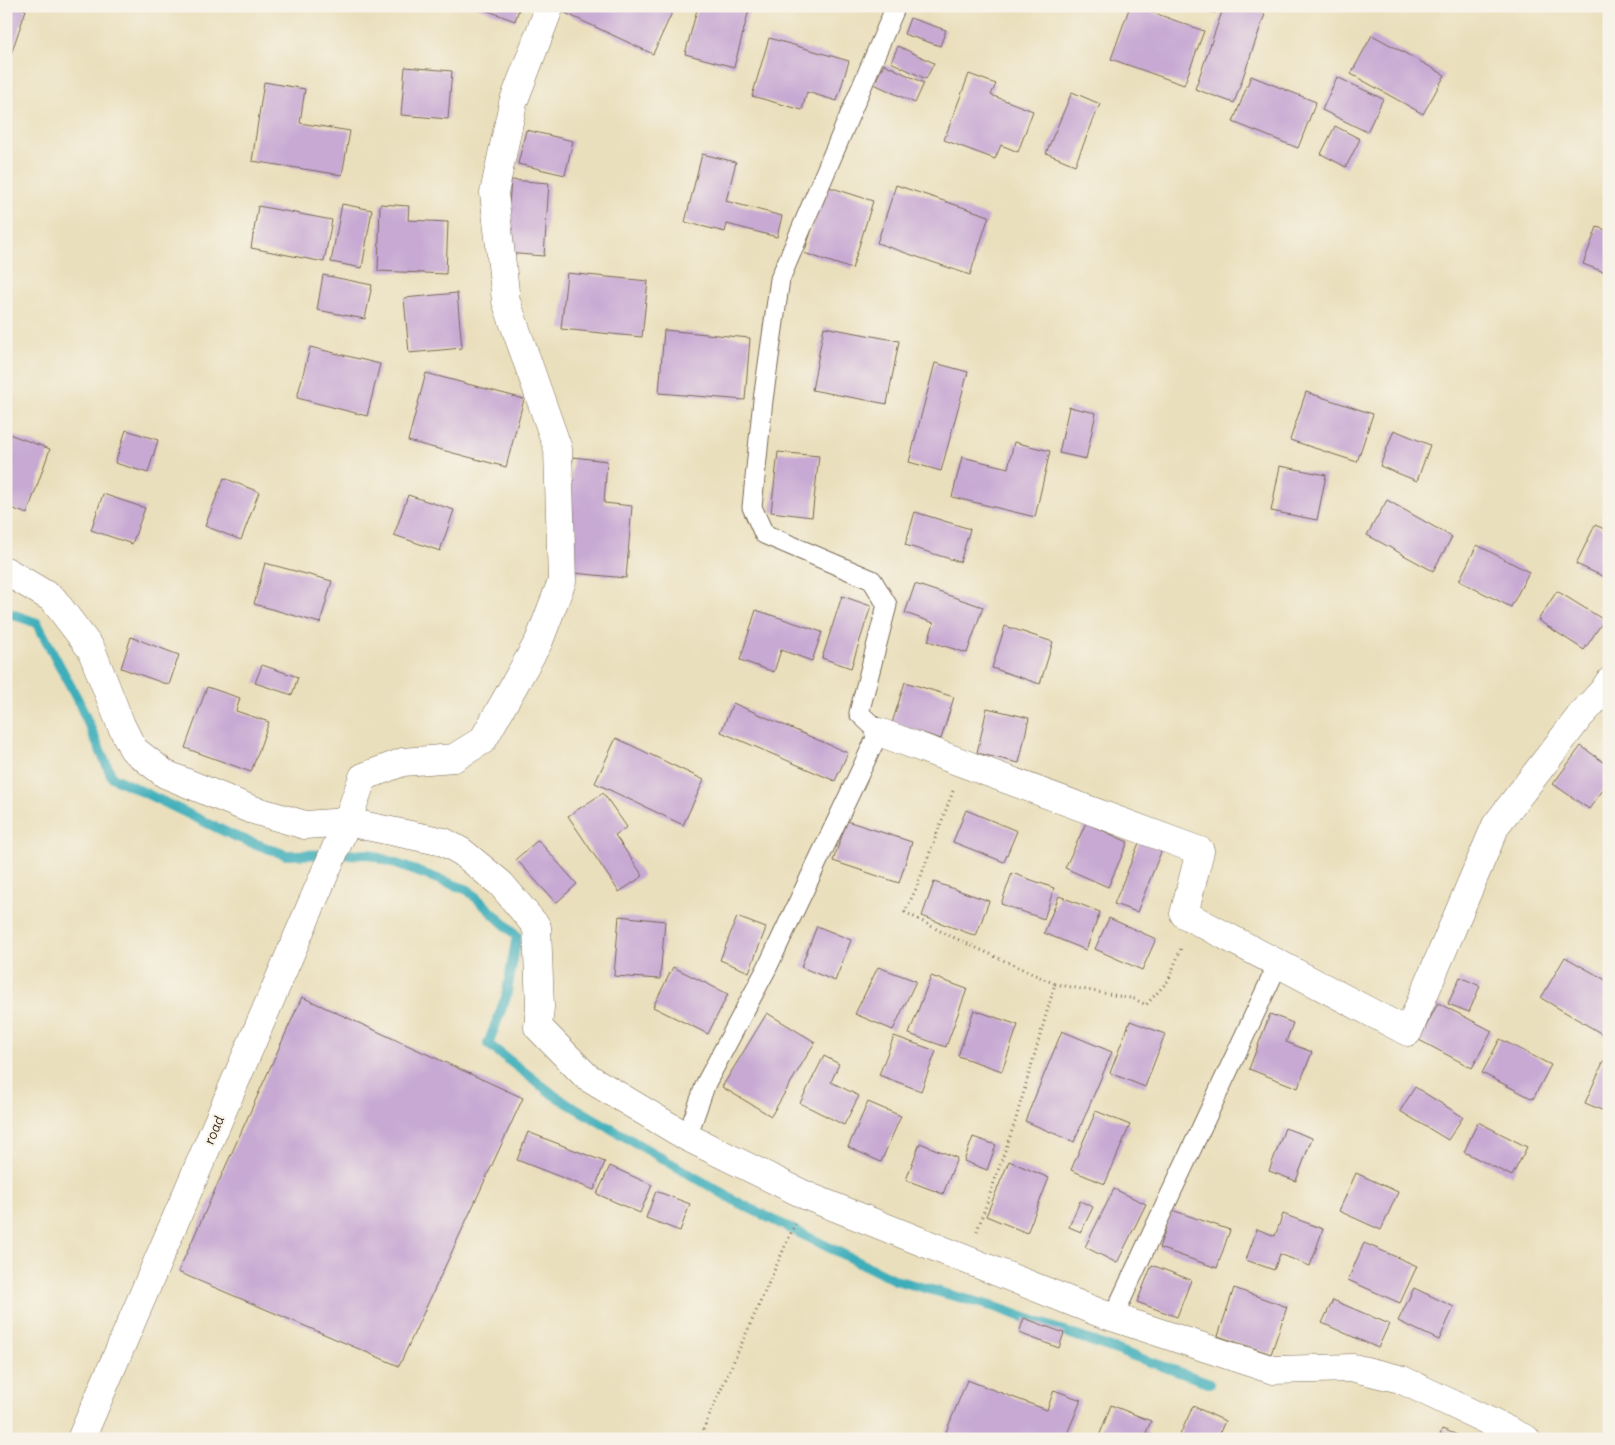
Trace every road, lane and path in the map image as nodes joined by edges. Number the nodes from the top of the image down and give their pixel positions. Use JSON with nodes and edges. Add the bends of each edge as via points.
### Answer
{"nodes":[{"id":1,"x":550,"y":6,"type":"edge"},
{"id":2,"x":896,"y":6,"type":"edge"},
{"id":3,"x":6,"y":571,"type":"edge"},
{"id":4,"x":1609,"y":682,"type":"edge"},
{"id":5,"x":879,"y":732,"type":"junction"},
{"id":6,"x":963,"y":763,"type":"junction"},
{"id":7,"x":347,"y":822,"type":"junction"},
{"id":8,"x":1193,"y":919,"type":"junction"},
{"id":9,"x":1278,"y":964,"type":"junction"},
{"id":10,"x":1055,"y":984,"type":"junction"},
{"id":11,"x":687,"y":1137,"type":"junction"},
{"id":12,"x":807,"y":1196,"type":"junction"},
{"id":13,"x":967,"y":1260,"type":"junction"},
{"id":14,"x":1113,"y":1317,"type":"junction"},
{"id":15,"x":1521,"y":1438,"type":"edge"},
{"id":16,"x":81,"y":1439,"type":"edge"},
{"id":17,"x":699,"y":1439,"type":"edge"}],
"edges":[{"from":1,"to":7,"type":"street","name":"road","via":[[513,103],[494,193],[506,301],[558,449],[562,581],[539,640],[483,740],[454,758],[403,762],[364,777]]},
{"from":2,"to":5,"type":"lane","via":[[780,279],[762,400],[752,507],[764,534],[872,580],[887,605],[859,713]]},
{"from":3,"to":7,"type":"street","via":[[54,599],[91,649],[133,749],[165,774],[250,809],[305,824]]},
{"from":4,"to":9,"type":"street","via":[[1496,825],[1408,1032]]},
{"from":5,"to":6,"type":"street"},
{"from":5,"to":11,"type":"lane","via":[[767,968],[706,1083]]},
{"from":6,"to":8,"type":"street","via":[[1200,851],[1184,914]]},
{"from":6,"to":10,"type":"path","via":[[905,912]]},
{"from":7,"to":11,"type":"street","via":[[444,842],[462,852],[501,884],[537,927],[538,1028],[587,1077]]},
{"from":7,"to":16,"type":"street","name":"road"},
{"from":8,"to":9,"type":"street"},
{"from":8,"to":10,"type":"path","via":[[1168,982],[1146,1005]]},
{"from":9,"to":14,"type":"lane"},
{"from":10,"to":13,"type":"path","via":[[1015,1122]]},
{"from":11,"to":12,"type":"street"},
{"from":12,"to":13,"type":"street"},
{"from":12,"to":17,"type":"path"},
{"from":13,"to":14,"type":"street"},
{"from":14,"to":15,"type":"street","via":[[1272,1370],[1354,1368],[1400,1379]]}]}
